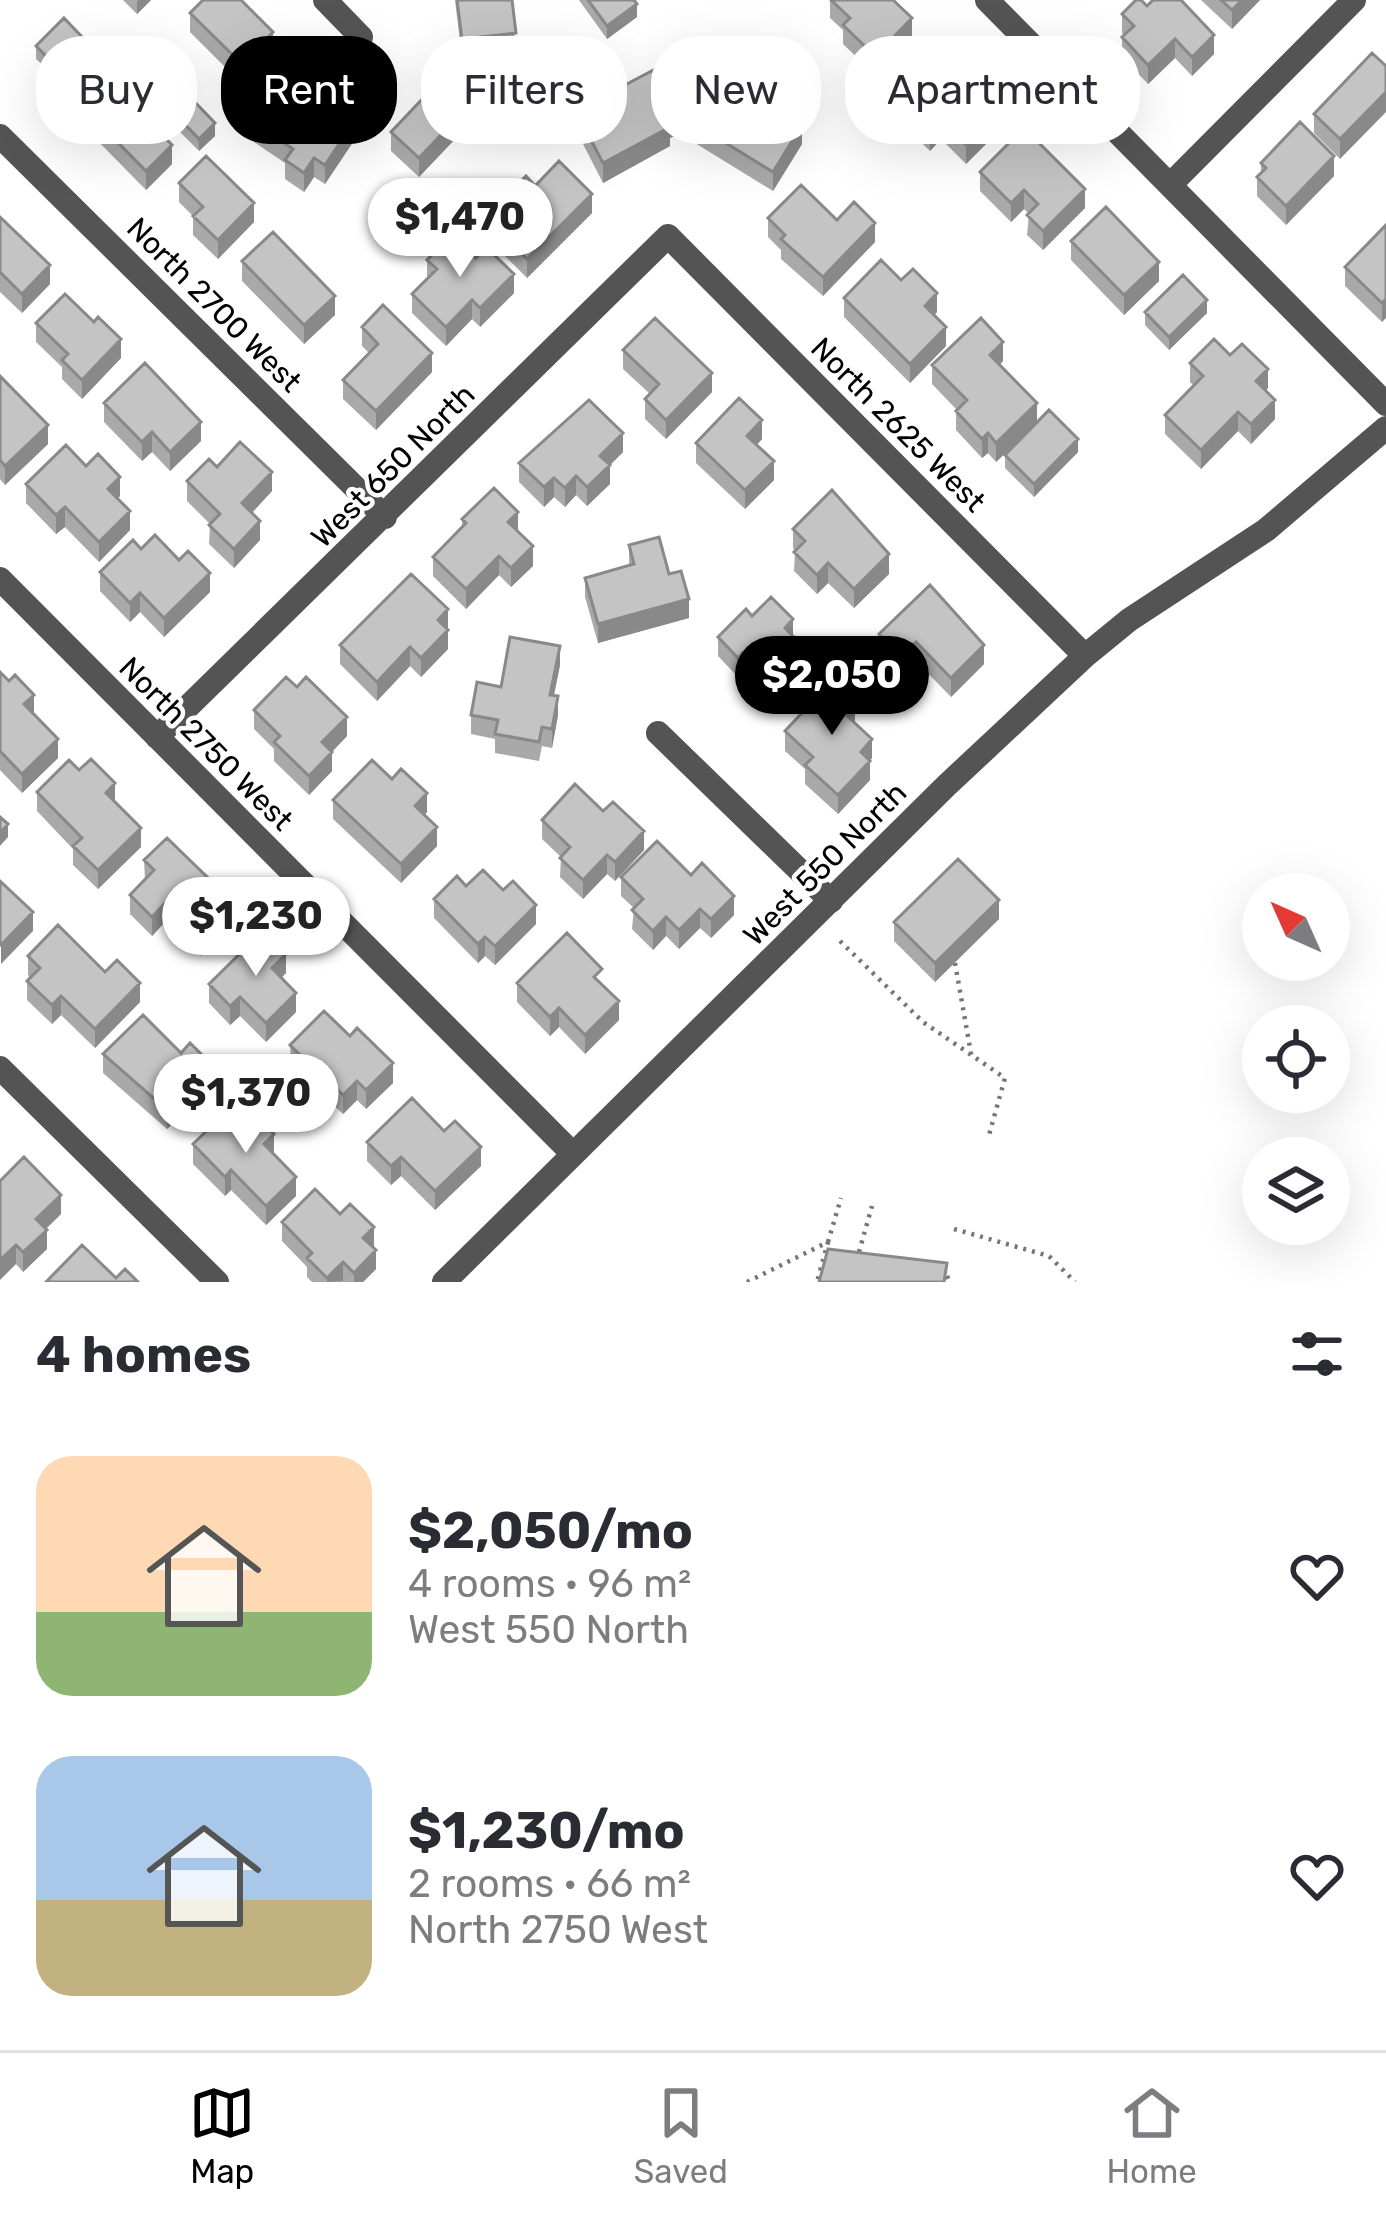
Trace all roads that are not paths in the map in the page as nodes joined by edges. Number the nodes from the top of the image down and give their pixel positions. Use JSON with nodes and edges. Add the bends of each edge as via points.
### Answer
{"nodes":[{"id":1,"x":326,"y":0,"type":"edge"},
{"id":2,"x":987,"y":0,"type":"edge"},
{"id":3,"x":1354,"y":0,"type":"edge"},
{"id":4,"x":361,"y":36,"type":"edge"},
{"id":5,"x":0,"y":136,"type":"edge"},
{"id":6,"x":1171,"y":184,"type":"junction"},
{"id":7,"x":668,"y":236,"type":"joint"},
{"id":8,"x":1386,"y":404,"type":"edge"},
{"id":9,"x":1386,"y":428,"type":"edge"},
{"id":10,"x":385,"y":517,"type":"junction"},
{"id":11,"x":0,"y":580,"type":"edge"},
{"id":12,"x":1085,"y":656,"type":"junction"},
{"id":13,"x":658,"y":733,"type":"dead end"},
{"id":14,"x":157,"y":737,"type":"junction"},
{"id":15,"x":831,"y":901,"type":"junction"},
{"id":16,"x":5,"y":1084,"type":"edge"},
{"id":17,"x":573,"y":1154,"type":"junction"},
{"id":18,"x":217,"y":1282,"type":"edge"},
{"id":19,"x":444,"y":1282,"type":"edge"}],
"edges":[{"from":1,"to":4,"type":"street"},
{"from":2,"to":6,"type":"street"},
{"from":3,"to":6,"type":"street"},
{"from":5,"to":10,"type":"street","name":"North 2700 West"},
{"from":6,"to":8,"type":"street"},
{"from":7,"to":10,"type":"street","name":"West 650 North"},
{"from":7,"to":12,"type":"street","name":"North 2625 West"},
{"from":9,"to":12,"type":"street","name":"West 550 North","via":[[1266,530]]},
{"from":10,"to":14,"type":"street","name":"West 650 North"},
{"from":11,"to":14,"type":"street","name":"North 2750 West"},
{"from":12,"to":15,"type":"street","name":"West 550 North"},
{"from":13,"to":15,"type":"street"},
{"from":14,"to":17,"type":"street","name":"North 2750 West"},
{"from":15,"to":17,"type":"street","name":"West 550 North"},
{"from":16,"to":18,"type":"street"},
{"from":17,"to":19,"type":"street","name":"West 550 North"}]}
